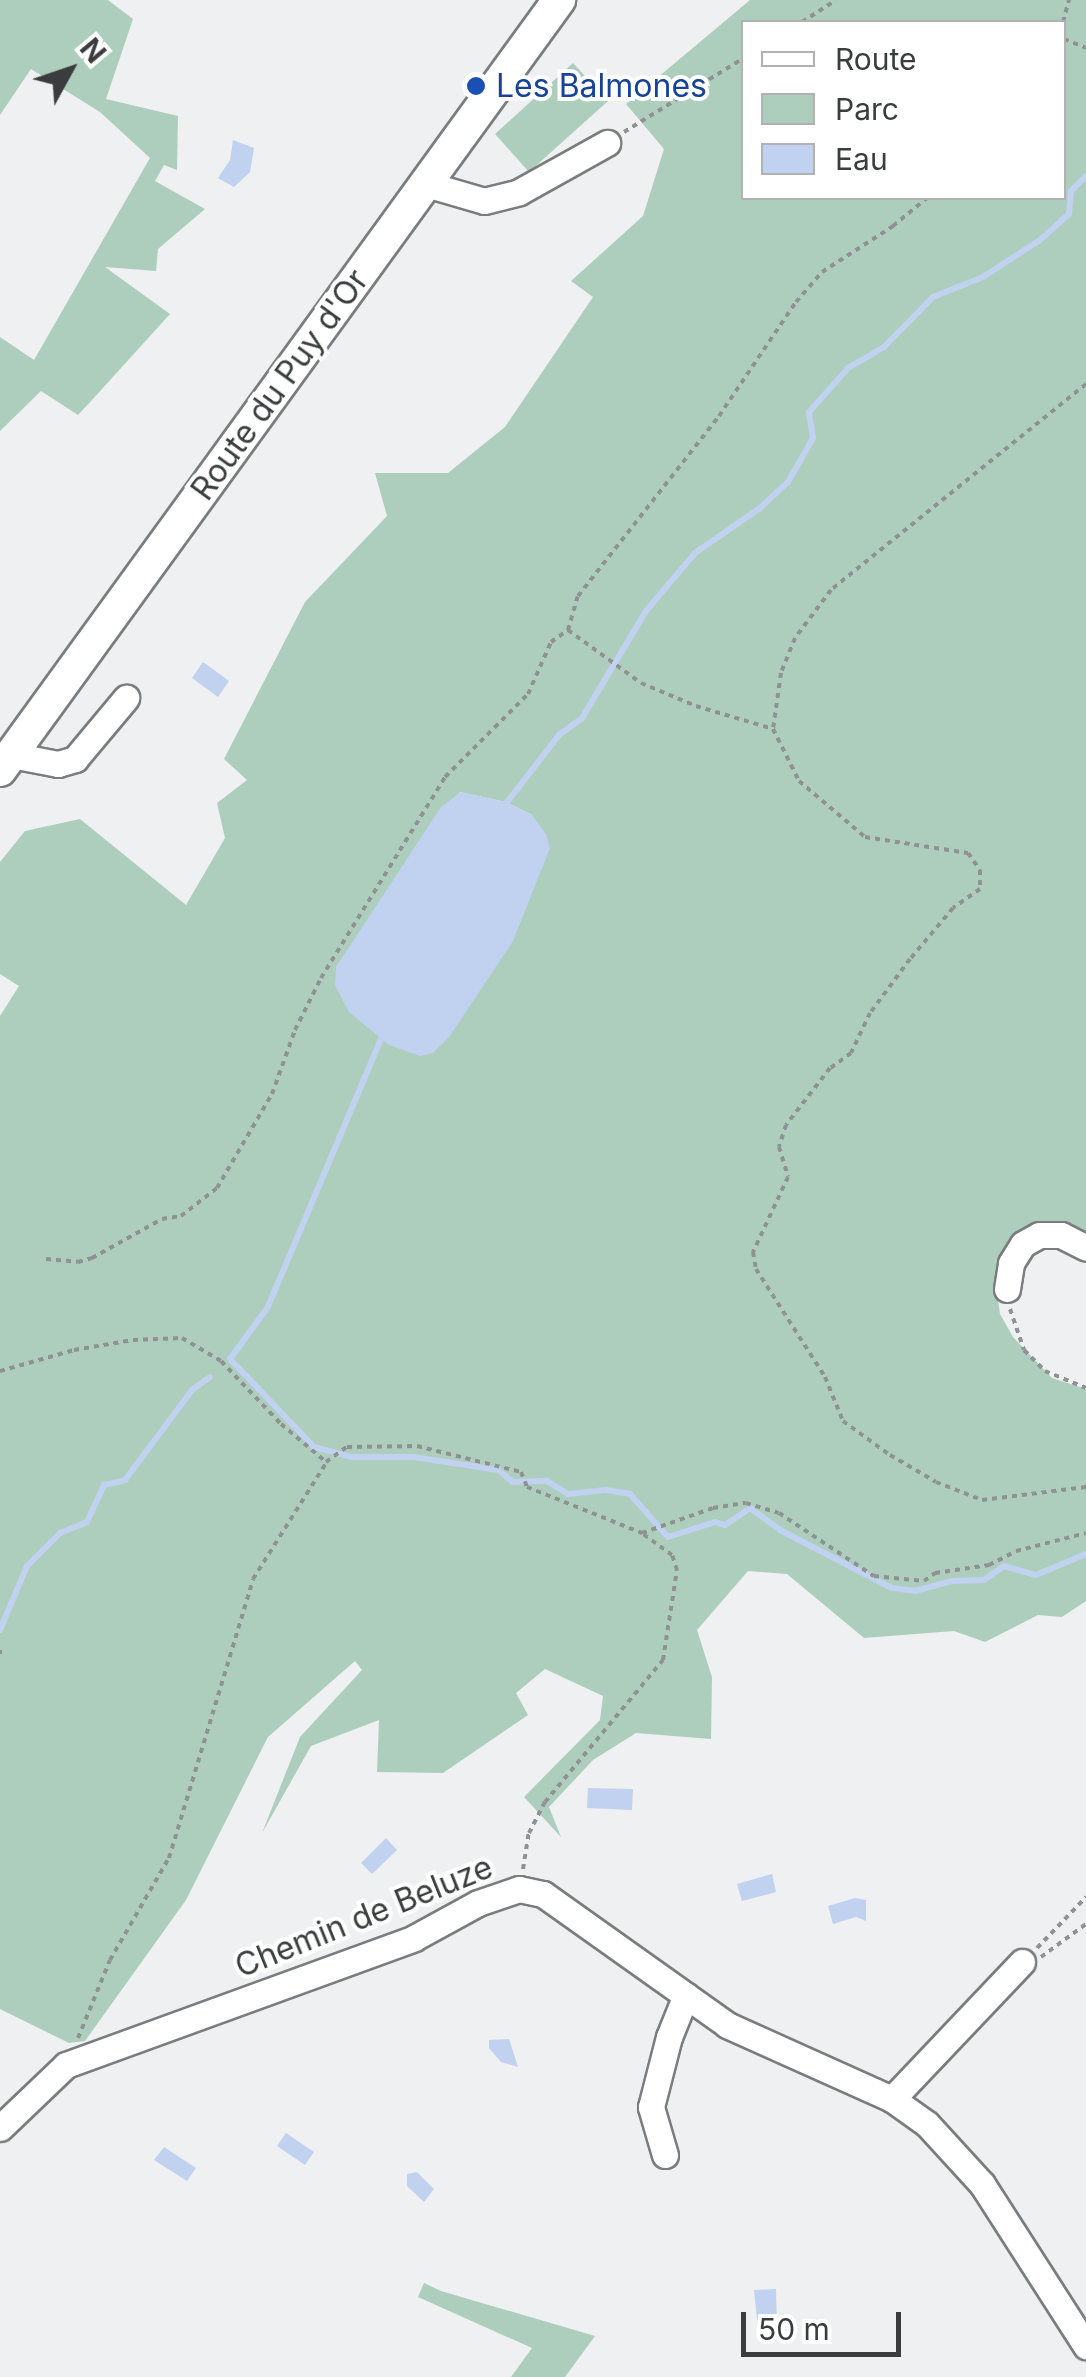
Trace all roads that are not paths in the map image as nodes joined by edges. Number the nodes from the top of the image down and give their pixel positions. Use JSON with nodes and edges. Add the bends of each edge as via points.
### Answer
{"nodes":[{"id":1,"x":559,"y":0,"type":"edge"},
{"id":2,"x":607,"y":143,"type":"road end"},
{"id":3,"x":426,"y":184,"type":"junction"},
{"id":4,"x":126,"y":698,"type":"dead end"},
{"id":5,"x":5,"y":762,"type":"edge"},
{"id":6,"x":1086,"y":1248,"type":"edge"},
{"id":7,"x":1007,"y":1289,"type":"road end"},
{"id":8,"x":1022,"y":1962,"type":"road end"},
{"id":9,"x":686,"y":1995,"type":"junction"},
{"id":10,"x":892,"y":2100,"type":"junction"},
{"id":11,"x":0,"y":2128,"type":"edge"},
{"id":12,"x":665,"y":2155,"type":"dead end"},
{"id":13,"x":1086,"y":2346,"type":"edge"}],
"edges":[{"from":1,"to":3,"type":"main road","name":"Route du Puy d'Or"},
{"from":2,"to":3,"type":"street","via":[[519,192],[484,201]]},
{"from":3,"to":5,"type":"main road","name":"Route du Puy d'Or"},
{"from":4,"to":5,"type":"street","via":[[75,759]]},
{"from":6,"to":7,"type":"street","via":[[1062,1235],[1022,1244]]},
{"from":8,"to":10,"type":"street"},
{"from":9,"to":10,"type":"street","name":"Chemin de Beluze","via":[[727,2025]]},
{"from":9,"to":11,"type":"street","name":"Chemin de Beluze","via":[[543,1894],[520,1890],[478,1903],[414,1938],[66,2065]]},
{"from":9,"to":12,"type":"street","via":[[651,2107]]},
{"from":10,"to":13,"type":"street","name":"Chemin de Beluze","via":[[927,2124],[982,2184]]}]}
